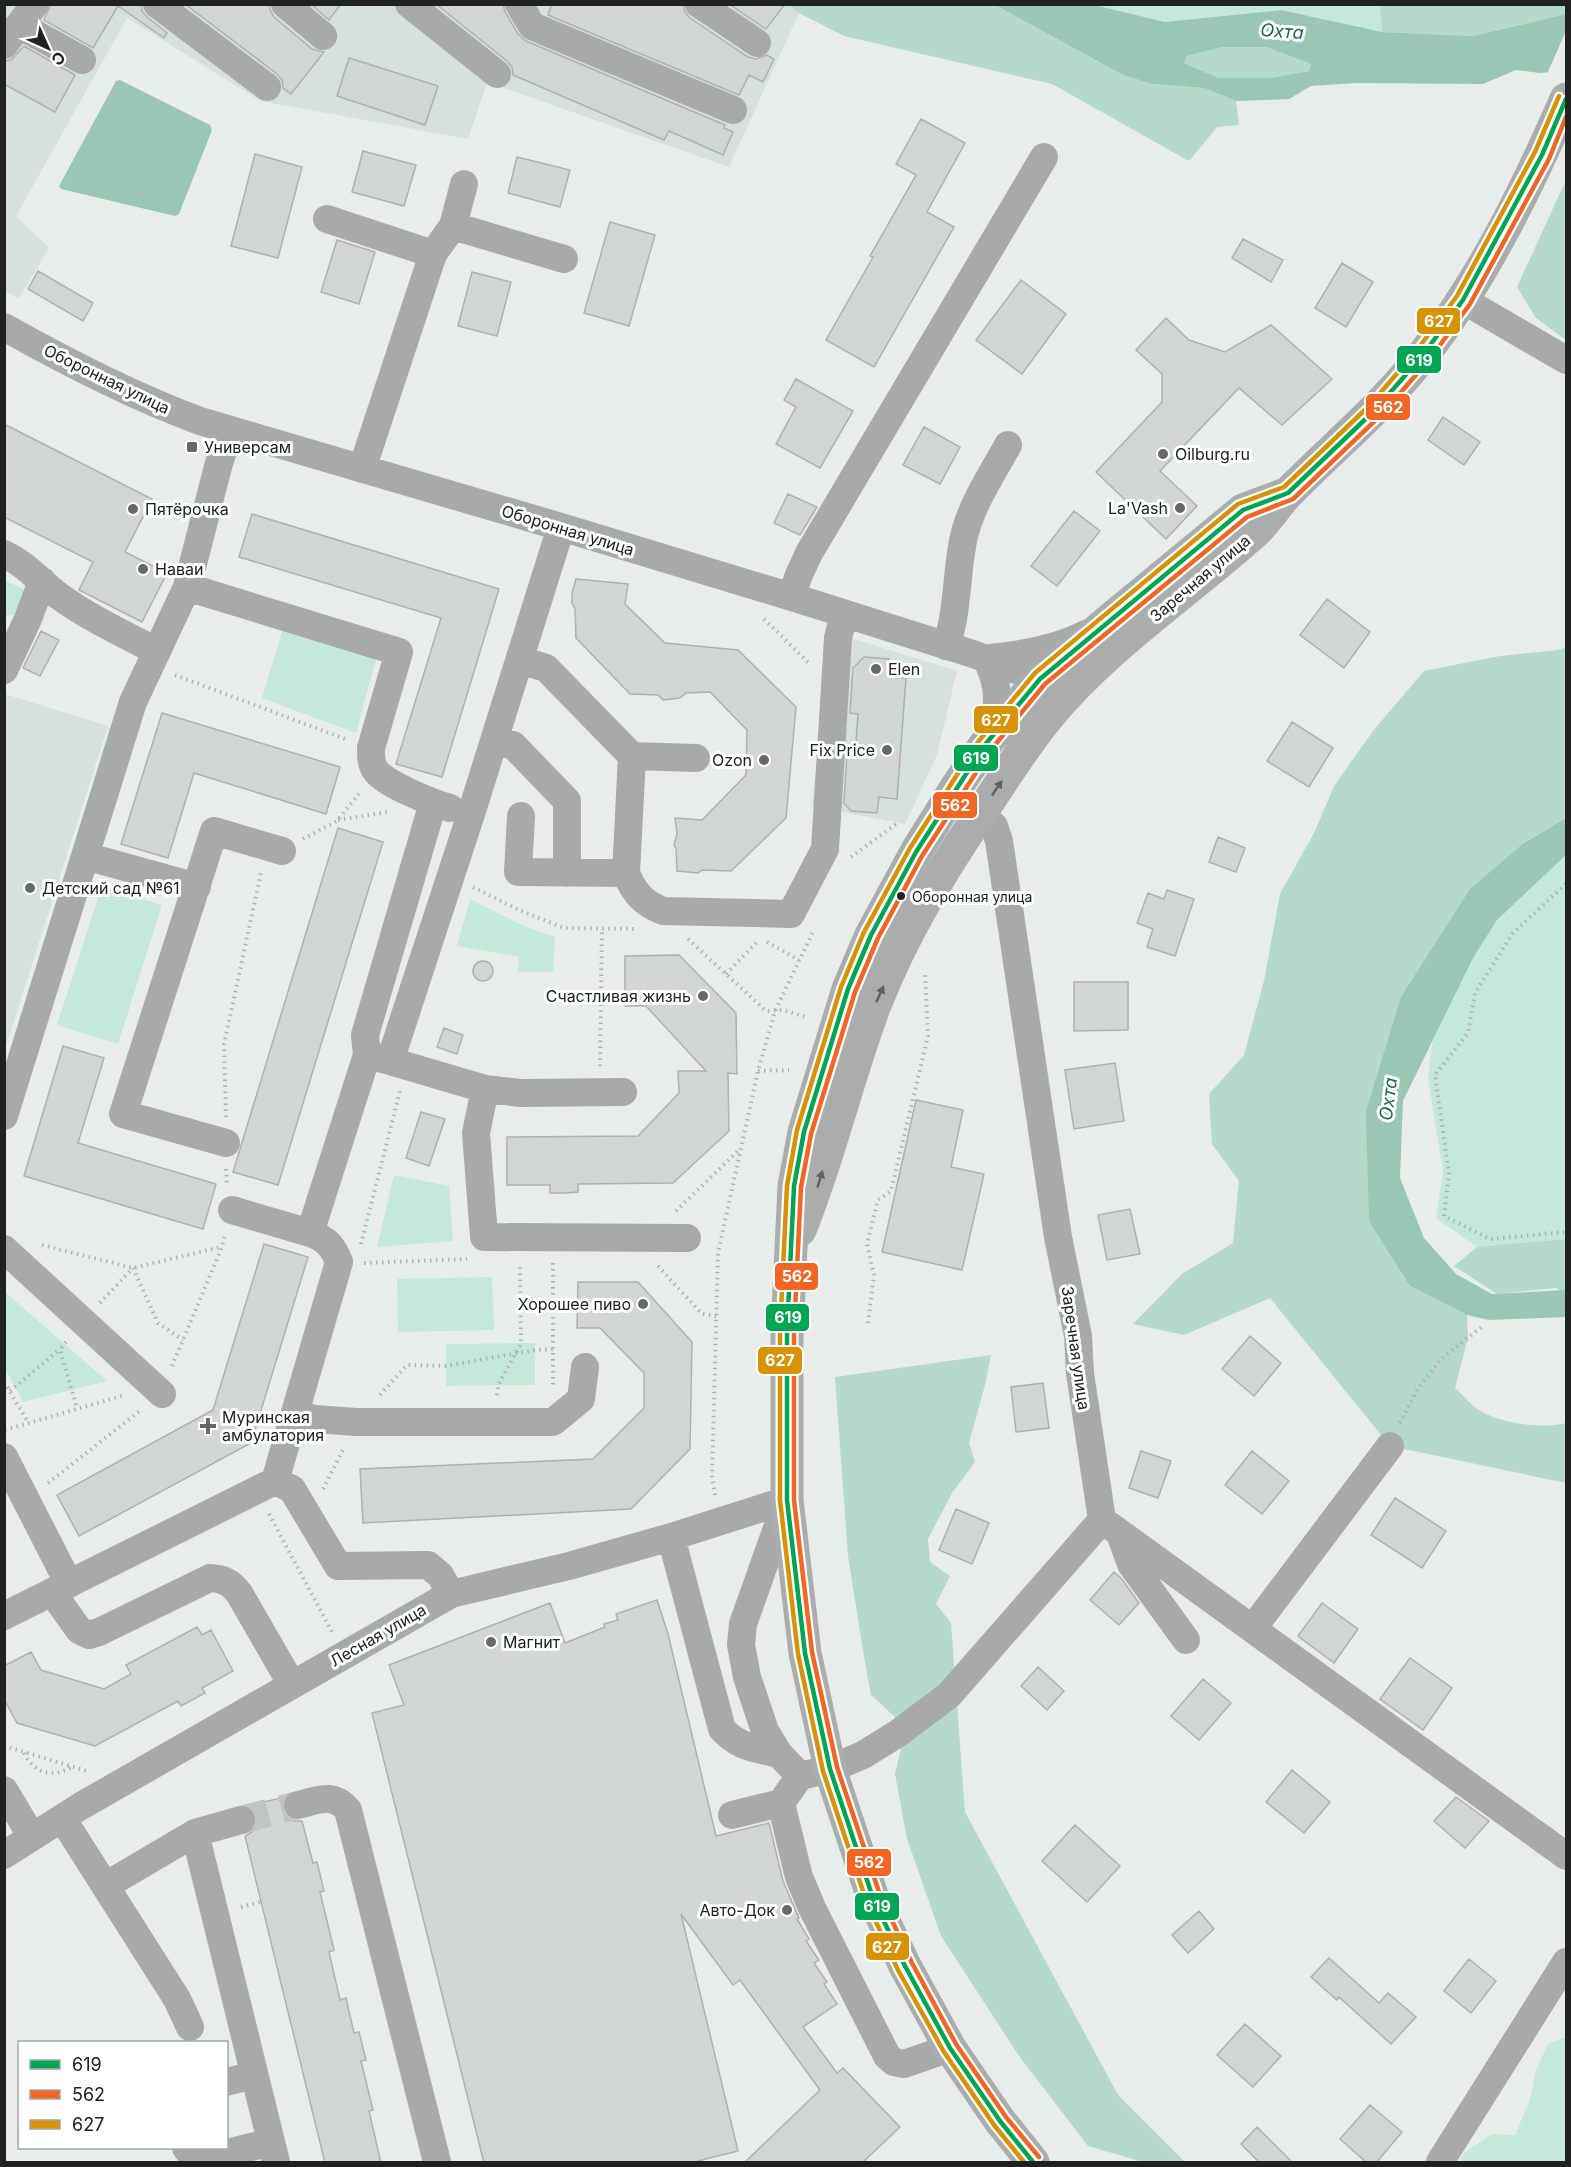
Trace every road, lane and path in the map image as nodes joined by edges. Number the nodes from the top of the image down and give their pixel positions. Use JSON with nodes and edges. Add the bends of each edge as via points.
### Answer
{"nodes":[{"id":1,"x":158,"y":4,"type":"edge"},
{"id":2,"x":285,"y":4,"type":"edge"},
{"id":3,"x":409,"y":4,"type":"edge"},
{"id":4,"x":519,"y":4,"type":"edge"},
{"id":5,"x":699,"y":4,"type":"edge"},
{"id":6,"x":20,"y":25,"type":"edge"},
{"id":7,"x":323,"y":36,"type":"dead end"},
{"id":8,"x":757,"y":43,"type":"dead end"},
{"id":9,"x":82,"y":60,"type":"dead end"},
{"id":10,"x":497,"y":74,"type":"dead end"},
{"id":11,"x":267,"y":87,"type":"dead end"},
{"id":12,"x":1566,"y":99,"type":"edge"},
{"id":13,"x":733,"y":110,"type":"dead end"},
{"id":14,"x":1044,"y":157,"type":"dead end"},
{"id":15,"x":464,"y":184,"type":"dead end"},
{"id":16,"x":327,"y":219,"type":"dead end"},
{"id":17,"x":453,"y":226,"type":"junction"},
{"id":18,"x":433,"y":254,"type":"junction"},
{"id":19,"x":564,"y":259,"type":"dead end"},
{"id":20,"x":1463,"y":300,"type":"junction"},
{"id":21,"x":4,"y":327,"type":"edge"},
{"id":22,"x":1566,"y":360,"type":"edge"},
{"id":23,"x":230,"y":430,"type":"junction"},
{"id":24,"x":1008,"y":445,"type":"dead end"},
{"id":25,"x":362,"y":469,"type":"junction"},
{"id":26,"x":561,"y":527,"type":"junction"},
{"id":27,"x":4,"y":554,"type":"edge"},
{"id":28,"x":42,"y":581,"type":"junction"},
{"id":29,"x":187,"y":587,"type":"junction"},
{"id":30,"x":792,"y":597,"type":"junction"},
{"id":31,"x":758,"y":612,"type":"dead end"},
{"id":32,"x":844,"y":614,"type":"junction"},
{"id":33,"x":1120,"y":628,"type":"junction"},
{"id":34,"x":946,"y":646,"type":"junction"},
{"id":35,"x":153,"y":658,"type":"junction"},
{"id":36,"x":986,"y":658,"type":"junction"},
{"id":37,"x":520,"y":660,"type":"junction"},
{"id":38,"x":4,"y":670,"type":"edge"},
{"id":39,"x":1040,"y":679,"type":"junction"},
{"id":40,"x":835,"y":689,"type":"junction"},
{"id":41,"x":990,"y":740,"type":"junction"},
{"id":42,"x":494,"y":741,"type":"junction"},
{"id":43,"x":1026,"y":745,"type":"junction"},
{"id":44,"x":632,"y":756,"type":"junction"},
{"id":45,"x":696,"y":758,"type":"dead end"},
{"id":46,"x":374,"y":760,"type":"junction"},
{"id":47,"x":433,"y":803,"type":"junction"},
{"id":48,"x":471,"y":814,"type":"junction"},
{"id":49,"x":521,"y":816,"type":"dead end"},
{"id":50,"x":979,"y":816,"type":"junction"},
{"id":51,"x":904,"y":819,"type":"dead end"},
{"id":52,"x":274,"y":849,"type":"junction"},
{"id":53,"x":85,"y":856,"type":"junction"},
{"id":54,"x":847,"y":866,"type":"dead end"},
{"id":55,"x":567,"y":873,"type":"junction"},
{"id":56,"x":626,"y":873,"type":"junction"},
{"id":57,"x":1566,"y":884,"type":"edge"},
{"id":58,"x":197,"y":888,"type":"junction"},
{"id":59,"x":815,"y":928,"type":"dead end"},
{"id":60,"x":602,"y":929,"type":"dead end"},
{"id":61,"x":686,"y":937,"type":"dead end"},
{"id":62,"x":760,"y":938,"type":"dead end"},
{"id":63,"x":925,"y":971,"type":"dead end"},
{"id":64,"x":726,"y":974,"type":"junction"},
{"id":65,"x":775,"y":1011,"type":"junction"},
{"id":66,"x":806,"y":1017,"type":"dead end"},
{"id":67,"x":379,"y":1058,"type":"junction"},
{"id":68,"x":789,"y":1070,"type":"dead end"},
{"id":69,"x":758,"y":1071,"type":"junction"},
{"id":70,"x":485,"y":1089,"type":"junction"},
{"id":71,"x":611,"y":1092,"type":"joint"},
{"id":72,"x":4,"y":1116,"type":"edge"},
{"id":73,"x":226,"y":1143,"type":"junction"},
{"id":74,"x":740,"y":1149,"type":"junction"},
{"id":75,"x":232,"y":1210,"type":"junction"},
{"id":76,"x":1566,"y":1232,"type":"edge"},
{"id":77,"x":310,"y":1233,"type":"junction"},
{"id":78,"x":649,"y":1237,"type":"junction"},
{"id":79,"x":687,"y":1238,"type":"dead end"},
{"id":80,"x":36,"y":1244,"type":"dead end"},
{"id":81,"x":222,"y":1247,"type":"junction"},
{"id":82,"x":4,"y":1250,"type":"edge"},
{"id":83,"x":791,"y":1253,"type":"junction"},
{"id":84,"x":553,"y":1257,"type":"dead end"},
{"id":85,"x":520,"y":1258,"type":"dead end"},
{"id":86,"x":133,"y":1268,"type":"junction"},
{"id":87,"x":520,"y":1305,"type":"junction"},
{"id":88,"x":553,"y":1305,"type":"junction"},
{"id":89,"x":83,"y":1321,"type":"junction"},
{"id":90,"x":868,"y":1323,"type":"dead end"},
{"id":91,"x":1484,"y":1325,"type":"dead end"},
{"id":92,"x":183,"y":1340,"type":"junction"},
{"id":93,"x":60,"y":1349,"type":"junction"},
{"id":94,"x":585,"y":1367,"type":"dead end"},
{"id":95,"x":4,"y":1382,"type":"edge"},
{"id":96,"x":158,"y":1390,"type":"junction"},
{"id":97,"x":10,"y":1391,"type":"junction"},
{"id":98,"x":77,"y":1408,"type":"junction"},
{"id":99,"x":295,"y":1414,"type":"junction"},
{"id":100,"x":28,"y":1422,"type":"junction"},
{"id":101,"x":497,"y":1422,"type":"junction"},
{"id":102,"x":553,"y":1422,"type":"junction"},
{"id":103,"x":4,"y":1430,"type":"edge"},
{"id":104,"x":1390,"y":1446,"type":"joint"},
{"id":105,"x":4,"y":1457,"type":"edge"},
{"id":106,"x":265,"y":1485,"type":"junction"},
{"id":107,"x":787,"y":1500,"type":"junction"},
{"id":108,"x":27,"y":1501,"type":"junction"},
{"id":109,"x":719,"y":1522,"type":"junction"},
{"id":110,"x":1111,"y":1527,"type":"junction"},
{"id":111,"x":671,"y":1537,"type":"junction"},
{"id":112,"x":60,"y":1588,"type":"junction"},
{"id":113,"x":451,"y":1594,"type":"junction"},
{"id":114,"x":4,"y":1616,"type":"edge"},
{"id":115,"x":1253,"y":1628,"type":"junction"},
{"id":116,"x":334,"y":1636,"type":"dead end"},
{"id":117,"x":1186,"y":1640,"type":"dead end"},
{"id":118,"x":292,"y":1685,"type":"junction"},
{"id":119,"x":4,"y":1746,"type":"edge"},
{"id":120,"x":24,"y":1752,"type":"junction"},
{"id":121,"x":779,"y":1754,"type":"junction"},
{"id":122,"x":73,"y":1767,"type":"junction"},
{"id":123,"x":90,"y":1772,"type":"dead end"},
{"id":124,"x":815,"y":1772,"type":"junction"},
{"id":125,"x":4,"y":1790,"type":"edge"},
{"id":126,"x":781,"y":1803,"type":"junction"},
{"id":127,"x":298,"y":1805,"type":"tunnel mouth"},
{"id":128,"x":732,"y":1815,"type":"dead end"},
{"id":129,"x":62,"y":1818,"type":"junction"},
{"id":130,"x":241,"y":1820,"type":"tunnel mouth"},
{"id":131,"x":195,"y":1833,"type":"junction"},
{"id":132,"x":32,"y":1837,"type":"junction"},
{"id":133,"x":4,"y":1855,"type":"edge"},
{"id":134,"x":1566,"y":1856,"type":"edge"},
{"id":135,"x":105,"y":1886,"type":"junction"},
{"id":136,"x":1566,"y":1962,"type":"edge"},
{"id":137,"x":190,"y":2027,"type":"dead end"},
{"id":138,"x":950,"y":2048,"type":"junction"},
{"id":139,"x":254,"y":2075,"type":"junction"},
{"id":140,"x":228,"y":2082,"type":"edge"},
{"id":141,"x":187,"y":2149,"type":"edge"},
{"id":142,"x":273,"y":2152,"type":"edge"},
{"id":143,"x":1023,"y":2160,"type":"edge"},
{"id":144,"x":437,"y":2163,"type":"edge"},
{"id":145,"x":1440,"y":2163,"type":"edge"}],
"edges":[{"from":1,"to":11,"type":"street"},
{"from":2,"to":7,"type":"street"},
{"from":3,"to":10,"type":"street"},
{"from":4,"to":13,"type":"street","via":[[532,26]]},
{"from":5,"to":8,"type":"street"},
{"from":6,"to":9,"type":"street"},
{"from":12,"to":20,"type":"main road","name":"Заречная улица","via":[[1542,155]]},
{"from":14,"to":30,"type":"street","via":[[809,553]]},
{"from":15,"to":17,"type":"street"},
{"from":16,"to":18,"type":"street"},
{"from":17,"to":18,"type":"street"},
{"from":17,"to":19,"type":"street"},
{"from":18,"to":25,"type":"street"},
{"from":20,"to":22,"type":"street"},
{"from":20,"to":33,"type":"main road","name":"Заречная улица","via":[[1423,355],[1375,410],[1288,493],[1258,529]]},
{"from":21,"to":23,"type":"street","name":"Оборонная улица","via":[[149,402]]},
{"from":23,"to":25,"type":"street","name":"Оборонная улица"},
{"from":23,"to":29,"type":"street"},
{"from":24,"to":34,"type":"street","via":[[979,498],[963,540],[953,625]]},
{"from":25,"to":26,"type":"street","name":"Оборонная улица"},
{"from":26,"to":30,"type":"street","name":"Оборонная улица"},
{"from":26,"to":37,"type":"street"},
{"from":27,"to":28,"type":"street","via":[[18,560]]},
{"from":28,"to":35,"type":"street"},
{"from":28,"to":38,"type":"street"},
{"from":29,"to":35,"type":"street"},
{"from":29,"to":46,"type":"street","via":[[399,652]]},
{"from":30,"to":32,"type":"street","name":"Оборонная улица"},
{"from":31,"to":40,"type":"path"},
{"from":32,"to":34,"type":"street","name":"Оборонная улица"},
{"from":32,"to":40,"type":"street","via":[[838,638]]},
{"from":33,"to":36,"type":"street","via":[[1027,654]]},
{"from":33,"to":39,"type":"main road","name":"Заречная улица"},
{"from":33,"to":43,"type":"main road","via":[[1084,679]]},
{"from":34,"to":36,"type":"street","name":"Оборонная улица"},
{"from":35,"to":46,"type":"path"},
{"from":35,"to":53,"type":"street","via":[[133,702]]},
{"from":36,"to":39,"type":"street","name":"Оборонная улица"},
{"from":36,"to":41,"type":"street","via":[[994,675],[998,706]]},
{"from":37,"to":42,"type":"street"},
{"from":37,"to":44,"type":"street","via":[[546,668]]},
{"from":39,"to":41,"type":"main road","name":"Заречная улица"},
{"from":39,"to":43,"type":"street","via":[[1042,698]]},
{"from":40,"to":56,"type":"street","via":[[825,849],[791,914],[663,911],[646,904],[632,890]]},
{"from":41,"to":83,"type":"main road","name":"Заречная улица","via":[[916,852],[871,935],[848,989],[804,1132],[794,1186]]},
{"from":42,"to":48,"type":"street"},
{"from":42,"to":55,"type":"street","via":[[513,745],[567,801]]},
{"from":50,"to":43,"type":"main road","one_way":true},
{"from":44,"to":45,"type":"street"},
{"from":44,"to":56,"type":"street"},
{"from":46,"to":47,"type":"street","via":[[388,781]]},
{"from":46,"to":52,"type":"path","via":[[337,820]]},
{"from":47,"to":48,"type":"street"},
{"from":47,"to":67,"type":"street","via":[[365,1035]]},
{"from":48,"to":67,"type":"street"},
{"from":49,"to":55,"type":"street","via":[[518,873]]},
{"from":83,"to":50,"type":"main road","one_way":true,"via":[[817,1188],[877,1000],[921,905]]},
{"from":50,"to":110,"type":"street","name":"Заречная улица","via":[[994,826],[999,841],[1058,1237],[1078,1336],[1080,1373]]},
{"from":51,"to":54,"type":"path","via":[[852,856]]},
{"from":52,"to":58,"type":"street","via":[[214,831]]},
{"from":52,"to":73,"type":"path","via":[[224,1044]]},
{"from":53,"to":58,"type":"street"},
{"from":53,"to":72,"type":"street"},
{"from":55,"to":56,"type":"street"},
{"from":57,"to":76,"type":"path","via":[[1514,933],[1475,993],[1468,1033],[1435,1075],[1449,1174],[1444,1216],[1490,1239]]},
{"from":58,"to":73,"type":"street","via":[[123,1114]]},
{"from":59,"to":65,"type":"path"},
{"from":60,"to":71,"type":"path"},
{"from":61,"to":64,"type":"path"},
{"from":62,"to":64,"type":"path"},
{"from":63,"to":90,"type":"path","via":[[928,1036],[922,1069],[891,1191],[878,1200],[867,1244],[874,1275]]},
{"from":64,"to":65,"type":"path","via":[[766,1011]]},
{"from":65,"to":66,"type":"path"},
{"from":65,"to":69,"type":"path"},
{"from":67,"to":70,"type":"street"},
{"from":67,"to":77,"type":"street"},
{"from":68,"to":69,"type":"path"},
{"from":69,"to":74,"type":"path"},
{"from":70,"to":71,"type":"street","via":[[521,1093]]},
{"from":70,"to":78,"type":"street","via":[[476,1133],[484,1237]]},
{"from":73,"to":75,"type":"path","via":[[226,1179]]},
{"from":74,"to":78,"type":"path"},
{"from":74,"to":109,"type":"path","via":[[718,1253],[712,1477]]},
{"from":75,"to":77,"type":"street"},
{"from":75,"to":81,"type":"path"},
{"from":77,"to":99,"type":"street","via":[[324,1238],[339,1262]]},
{"from":78,"to":79,"type":"street"},
{"from":80,"to":86,"type":"path"},
{"from":81,"to":86,"type":"path"},
{"from":81,"to":92,"type":"path"},
{"from":82,"to":89,"type":"street"},
{"from":83,"to":107,"type":"main road","name":"Заречная улица"},
{"from":84,"to":88,"type":"path"},
{"from":85,"to":87,"type":"path"},
{"from":86,"to":89,"type":"path"},
{"from":86,"to":92,"type":"path","via":[[158,1323]]},
{"from":87,"to":88,"type":"path"},
{"from":87,"to":101,"type":"path","via":[[521,1344],[498,1386]]},
{"from":88,"to":102,"type":"path"},
{"from":89,"to":93,"type":"path"},
{"from":89,"to":96,"type":"street"},
{"from":91,"to":104,"type":"path","via":[[1441,1359],[1412,1399]]},
{"from":92,"to":96,"type":"path"},
{"from":93,"to":97,"type":"path"},
{"from":93,"to":98,"type":"path"},
{"from":94,"to":102,"type":"street","via":[[581,1399]]},
{"from":95,"to":97,"type":"path"},
{"from":96,"to":98,"type":"path"},
{"from":96,"to":108,"type":"path"},
{"from":97,"to":100,"type":"path"},
{"from":98,"to":100,"type":"path"},
{"from":99,"to":101,"type":"street","via":[[356,1422]]},
{"from":99,"to":106,"type":"street"},
{"from":100,"to":103,"type":"path"},
{"from":101,"to":102,"type":"street"},
{"from":104,"to":115,"type":"street"},
{"from":105,"to":108,"type":"street"},
{"from":106,"to":112,"type":"street"},
{"from":106,"to":113,"type":"street","via":[[292,1490],[338,1566],[428,1565],[440,1575]]},
{"from":106,"to":116,"type":"path"},
{"from":107,"to":109,"type":"street","name":"Лесная улица"},
{"from":107,"to":121,"type":"street","via":[[743,1624],[741,1645],[765,1731]]},
{"from":107,"to":124,"type":"main road","name":"Заречная улица"},
{"from":108,"to":112,"type":"street"},
{"from":109,"to":111,"type":"street","name":"Лесная улица"},
{"from":110,"to":115,"type":"street"},
{"from":110,"to":117,"type":"street","name":"Заречная улица","via":[[1131,1564]]},
{"from":110,"to":124,"type":"street","via":[[949,1695],[863,1755]]},
{"from":111,"to":113,"type":"street","name":"Лесная улица"},
{"from":111,"to":121,"type":"street","via":[[722,1729],[740,1744]]},
{"from":112,"to":114,"type":"street"},
{"from":112,"to":118,"type":"street","via":[[79,1630],[89,1635],[210,1578],[231,1582]]},
{"from":113,"to":118,"type":"street","name":"Лесная улица"},
{"from":115,"to":134,"type":"street"},
{"from":118,"to":129,"type":"street","name":"Лесная улица"},
{"from":119,"to":120,"type":"path"},
{"from":120,"to":122,"type":"path"},
{"from":120,"to":122,"type":"path","via":[[38,1771],[62,1773]]},
{"from":121,"to":124,"type":"street"},
{"from":122,"to":123,"type":"path"},
{"from":124,"to":126,"type":"street"},
{"from":124,"to":138,"type":"main road","name":"Заречная улица","via":[[905,1966]]},
{"from":125,"to":132,"type":"street"},
{"from":126,"to":128,"type":"street"},
{"from":126,"to":138,"type":"street","via":[[799,1876],[812,1908],[887,2056],[904,2064]]},
{"from":127,"to":144,"type":"street","via":[[328,1798],[340,1800],[348,1810]]},
{"from":129,"to":132,"type":"street","name":"Лесная улица"},
{"from":129,"to":135,"type":"street"},
{"from":130,"to":131,"type":"street"},
{"from":131,"to":135,"type":"street"},
{"from":131,"to":139,"type":"street"},
{"from":132,"to":133,"type":"street","name":"Лесная улица"},
{"from":135,"to":137,"type":"street","via":[[177,1999]]},
{"from":136,"to":145,"type":"street"},
{"from":138,"to":143,"type":"main road","name":"Заречная улица"},
{"from":139,"to":140,"type":"street"},
{"from":139,"to":142,"type":"street"},
{"from":141,"to":142,"type":"street","via":[[193,2157],[203,2159]]}]}
